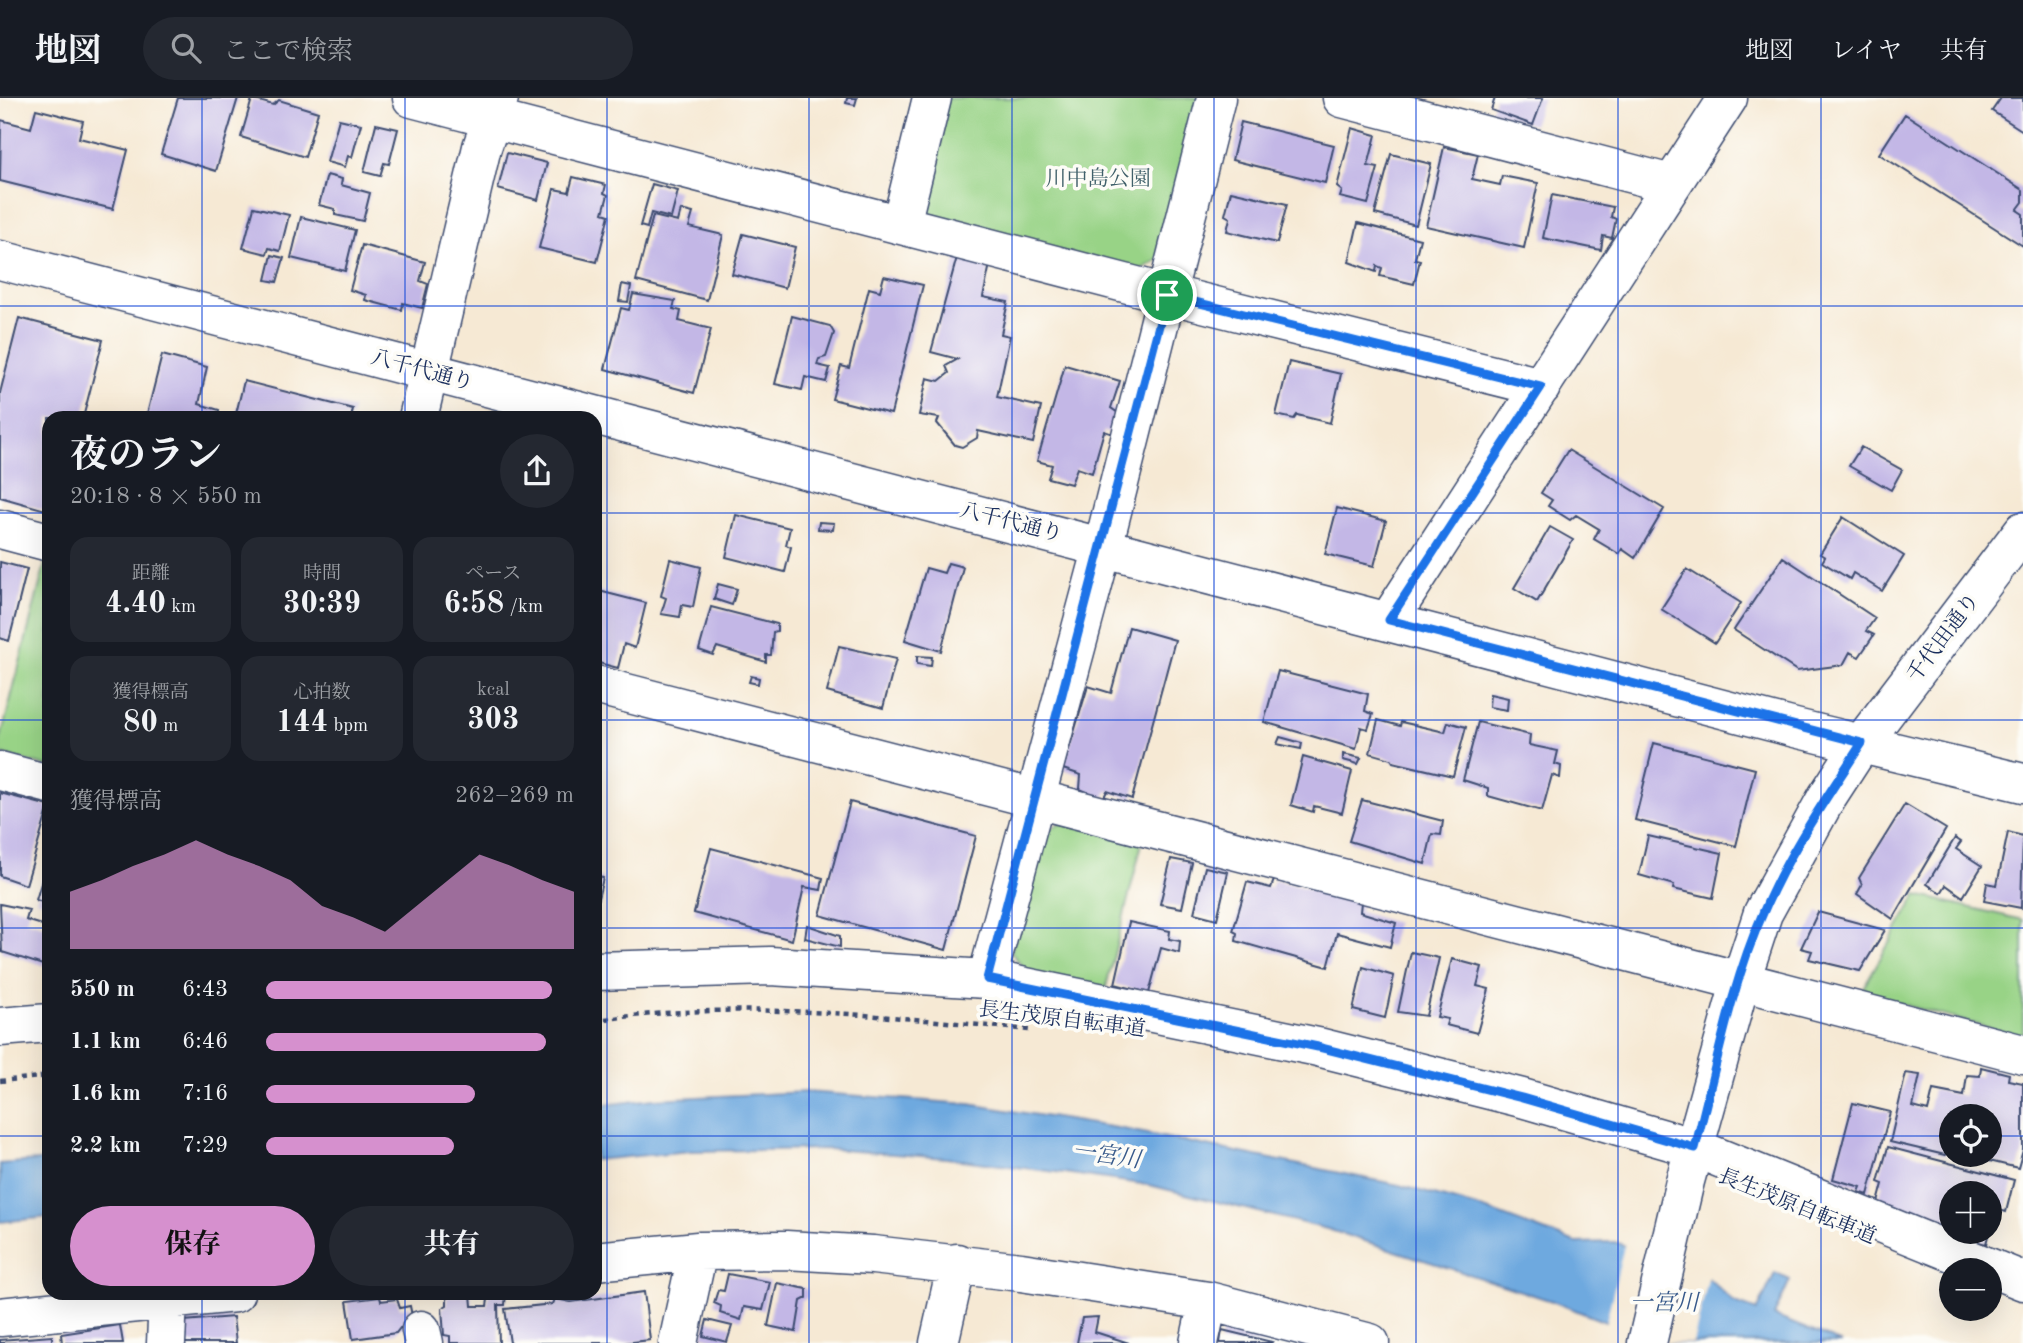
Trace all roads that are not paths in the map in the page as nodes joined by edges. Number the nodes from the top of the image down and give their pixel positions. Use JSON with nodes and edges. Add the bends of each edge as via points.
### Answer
{"nodes":[{"id":1,"x":412,"y":98,"type":"edge"},
{"id":2,"x":932,"y":98,"type":"edge"},
{"id":3,"x":1216,"y":98,"type":"edge"},
{"id":4,"x":1342,"y":98,"type":"edge"},
{"id":5,"x":1728,"y":98,"type":"edge"},
{"id":6,"x":497,"y":108,"type":"edge"},
{"id":7,"x":1462,"y":113,"type":"edge"},
{"id":8,"x":1671,"y":184,"type":"junction"},
{"id":9,"x":901,"y":225,"type":"junction"},
{"id":10,"x":0,"y":261,"type":"edge"},
{"id":11,"x":1167,"y":295,"type":"junction"},
{"id":12,"x":427,"y":372,"type":"junction"},
{"id":13,"x":1541,"y":387,"type":"junction"},
{"id":14,"x":419,"y":411,"type":"edge"},
{"id":15,"x":578,"y":411,"type":"edge"},
{"id":16,"x":602,"y":417,"type":"edge"},
{"id":17,"x":0,"y":529,"type":"edge"},
{"id":18,"x":2023,"y":531,"type":"edge"},
{"id":19,"x":42,"y":540,"type":"edge"},
{"id":20,"x":1103,"y":547,"type":"junction"},
{"id":21,"x":1389,"y":620,"type":"junction"},
{"id":22,"x":602,"y":687,"type":"edge"},
{"id":23,"x":1862,"y":743,"type":"junction"},
{"id":24,"x":0,"y":771,"type":"edge"},
{"id":25,"x":42,"y":782,"type":"edge"},
{"id":26,"x":2023,"y":783,"type":"edge"},
{"id":27,"x":1034,"y":799,"type":"junction"},
{"id":28,"x":602,"y":971,"type":"edge"},
{"id":29,"x":987,"y":979,"type":"junction"},
{"id":30,"x":1741,"y":980,"type":"junction"},
{"id":31,"x":42,"y":1024,"type":"edge"},
{"id":32,"x":0,"y":1027,"type":"edge"},
{"id":33,"x":2023,"y":1054,"type":"edge"},
{"id":34,"x":1695,"y":1148,"type":"junction"},
{"id":35,"x":698,"y":1251,"type":"junction"},
{"id":36,"x":602,"y":1260,"type":"edge"},
{"id":37,"x":957,"y":1264,"type":"junction"},
{"id":38,"x":2023,"y":1281,"type":"edge"},
{"id":39,"x":159,"y":1300,"type":"edge"},
{"id":40,"x":168,"y":1300,"type":"edge"},
{"id":41,"x":1208,"y":1301,"type":"junction"},
{"id":42,"x":0,"y":1317,"type":"edge"},
{"id":43,"x":166,"y":1343,"type":"edge"},
{"id":44,"x":678,"y":1343,"type":"edge"},
{"id":45,"x":939,"y":1343,"type":"edge"},
{"id":46,"x":1199,"y":1343,"type":"edge"},
{"id":47,"x":1370,"y":1343,"type":"edge"},
{"id":48,"x":1647,"y":1343,"type":"edge"}],
"edges":[{"from":1,"to":6,"type":"street"},
{"from":2,"to":9,"type":"street"},
{"from":3,"to":11,"type":"street"},
{"from":4,"to":7,"type":"street"},
{"from":5,"to":8,"type":"street"},
{"from":6,"to":9,"type":"street"},
{"from":6,"to":12,"type":"street","via":[[482,147]]},
{"from":7,"to":8,"type":"street"},
{"from":8,"to":13,"type":"street"},
{"from":9,"to":11,"type":"street"},
{"from":10,"to":12,"type":"street","name":"八千代通り"},
{"from":11,"to":13,"type":"street"},
{"from":11,"to":20,"type":"street"},
{"from":12,"to":14,"type":"street"},
{"from":12,"to":15,"type":"street","name":"八千代通り"},
{"from":13,"to":21,"type":"street"},
{"from":16,"to":20,"type":"street","name":"八千代通り"},
{"from":17,"to":19,"type":"street"},
{"from":18,"to":23,"type":"street","name":"千代田通り"},
{"from":20,"to":21,"type":"street","name":"八千代通り"},
{"from":20,"to":27,"type":"street"},
{"from":21,"to":23,"type":"street","name":"八千代通り"},
{"from":22,"to":27,"type":"street"},
{"from":23,"to":26,"type":"street","name":"八千代通り"},
{"from":23,"to":30,"type":"street","name":"千代田通り","via":[[1763,913]]},
{"from":24,"to":25,"type":"street"},
{"from":27,"to":29,"type":"street"},
{"from":27,"to":30,"type":"street"},
{"from":28,"to":29,"type":"street","via":[[770,966]]},
{"from":29,"to":34,"type":"street","via":[[1318,1047],[1522,1098]]},
{"from":30,"to":33,"type":"street"},
{"from":30,"to":34,"type":"street","name":"千代田通り"},
{"from":31,"to":32,"type":"street"},
{"from":34,"to":38,"type":"street"},
{"from":34,"to":48,"type":"street","name":"千代田通り"},
{"from":35,"to":36,"type":"street"},
{"from":35,"to":37,"type":"street","via":[[786,1250]]},
{"from":35,"to":44,"type":"street"},
{"from":37,"to":41,"type":"street"},
{"from":37,"to":45,"type":"street"},
{"from":39,"to":42,"type":"street"},
{"from":40,"to":43,"type":"street"},
{"from":41,"to":46,"type":"street"},
{"from":41,"to":47,"type":"street"}]}
